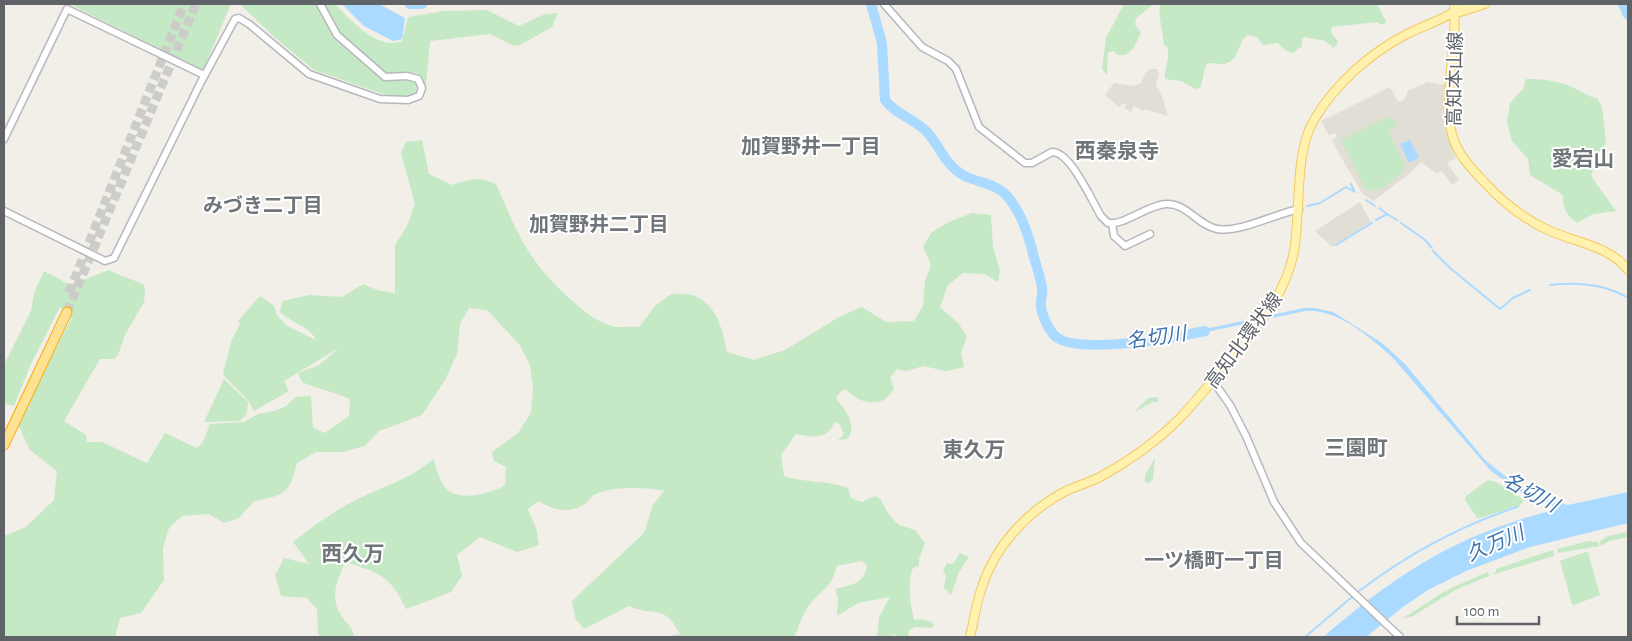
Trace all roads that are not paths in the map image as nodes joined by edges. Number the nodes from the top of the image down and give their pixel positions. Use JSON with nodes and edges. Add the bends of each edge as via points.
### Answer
{"nodes":[{"id":1,"x":320,"y":4,"type":"edge"},
{"id":2,"x":884,"y":4,"type":"edge"},
{"id":3,"x":1454,"y":4,"type":"edge"},
{"id":4,"x":1468,"y":4,"type":"edge"},
{"id":5,"x":1485,"y":4,"type":"edge"},
{"id":6,"x":1456,"y":13,"type":"junction"},
{"id":7,"x":204,"y":75,"type":"junction"},
{"id":8,"x":4,"y":139,"type":"edge"},
{"id":9,"x":1299,"y":209,"type":"junction"},
{"id":10,"x":4,"y":211,"type":"edge"},
{"id":11,"x":1112,"y":223,"type":"junction"},
{"id":12,"x":1150,"y":234,"type":"dead end"},
{"id":13,"x":1628,"y":270,"type":"edge"},
{"id":14,"x":1213,"y":381,"type":"junction"},
{"id":15,"x":4,"y":434,"type":"edge"},
{"id":16,"x":4,"y":445,"type":"edge"},
{"id":17,"x":970,"y":637,"type":"edge"},
{"id":18,"x":1400,"y":637,"type":"edge"}],
"edges":[{"from":1,"to":7,"type":"street","via":[[337,35],[385,76],[418,79],[422,88],[419,96],[408,100],[380,99],[309,74],[250,24],[238,18],[232,21]]},
{"from":2,"to":11,"type":"street","via":[[922,47],[956,69],[981,129],[1026,163],[1052,152],[1059,154],[1072,165],[1101,216]]},
{"from":3,"to":6,"type":"main road","name":"高知本山線"},
{"from":4,"to":6,"type":"main road","name":"高知北環状線"},
{"from":5,"to":6,"type":"main road","name":"高知北環状線"},
{"from":6,"to":9,"type":"main road","name":"高知北環状線","via":[[1409,33],[1382,49],[1356,70],[1324,106],[1310,128],[1303,150]]},
{"from":6,"to":13,"type":"main road","name":"高知本山線","via":[[1450,114],[1454,140],[1463,158],[1491,189],[1524,217],[1559,235],[1613,255]]},
{"from":7,"to":8,"type":"street","via":[[67,9]]},
{"from":7,"to":10,"type":"street","via":[[114,258],[106,261]]},
{"from":9,"to":11,"type":"street","via":[[1226,229],[1210,226],[1178,206],[1165,204]]},
{"from":9,"to":14,"type":"main road","name":"高知北環状線","via":[[1289,274],[1261,322]]},
{"from":11,"to":12,"type":"street","via":[[1114,236],[1125,246]]},
{"from":14,"to":17,"type":"main road","name":"高知北環状線","via":[[1157,440],[1123,463],[1052,500],[1017,529],[999,552],[982,586]]},
{"from":14,"to":18,"type":"street","via":[[1246,436],[1274,502],[1300,543]]},
{"from":15,"to":16,"type":"highway","via":[[65,311]]}]}
